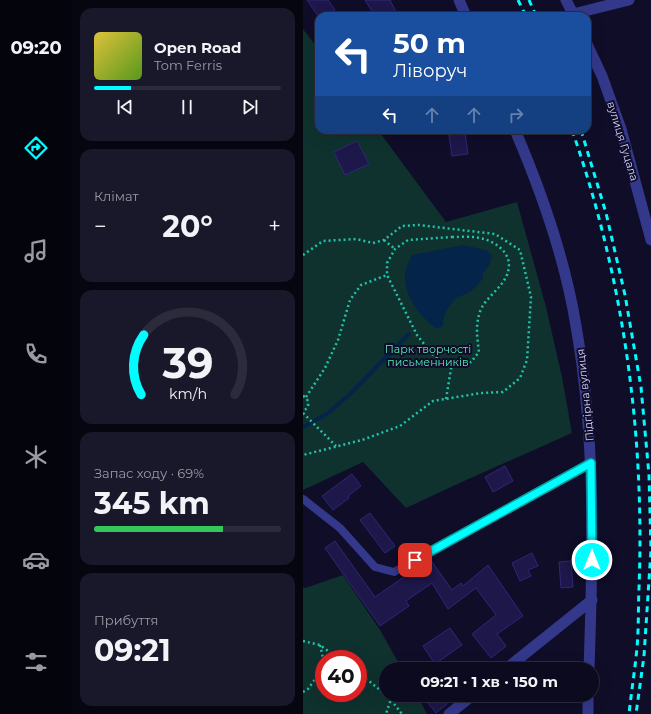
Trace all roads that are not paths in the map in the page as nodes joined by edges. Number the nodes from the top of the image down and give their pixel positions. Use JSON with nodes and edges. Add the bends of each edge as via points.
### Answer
{"nodes":[{"id":1,"x":459,"y":0,"type":"edge"},
{"id":2,"x":566,"y":0,"type":"edge"},
{"id":3,"x":629,"y":0,"type":"edge"},
{"id":4,"x":464,"y":12,"type":"edge"},
{"id":5,"x":572,"y":12,"type":"edge"},
{"id":6,"x":584,"y":12,"type":"edge"},
{"id":7,"x":591,"y":53,"type":"edge"},
{"id":8,"x":517,"y":134,"type":"edge"},
{"id":9,"x":651,"y":240,"type":"edge"},
{"id":10,"x":591,"y":463,"type":"junction"},
{"id":11,"x":303,"y":499,"type":"edge"},
{"id":12,"x":592,"y":600,"type":"junction"},
{"id":13,"x":515,"y":662,"type":"edge"},
{"id":14,"x":589,"y":662,"type":"edge"},
{"id":15,"x":464,"y":702,"type":"edge"},
{"id":16,"x":588,"y":702,"type":"edge"},
{"id":17,"x":449,"y":714,"type":"edge"},
{"id":18,"x":588,"y":714,"type":"edge"}],
"edges":[{"from":1,"to":4,"type":"street"},
{"from":2,"to":5,"type":"street"},
{"from":3,"to":6,"type":"street"},
{"from":7,"to":9,"type":"street","name":"вулиця Гуцала","via":[[621,129]]},
{"from":8,"to":10,"type":"street","name":"Підгірна вулиця","via":[[546,208],[575,317],[583,366]]},
{"from":10,"to":11,"type":"lane","via":[[394,572],[375,566],[339,528]]},
{"from":10,"to":12,"type":"street","name":"Підгірна вулиця"},
{"from":12,"to":13,"type":"street"},
{"from":12,"to":14,"type":"street","name":"Підгірна вулиця"},
{"from":15,"to":17,"type":"street"},
{"from":16,"to":18,"type":"street"}]}
